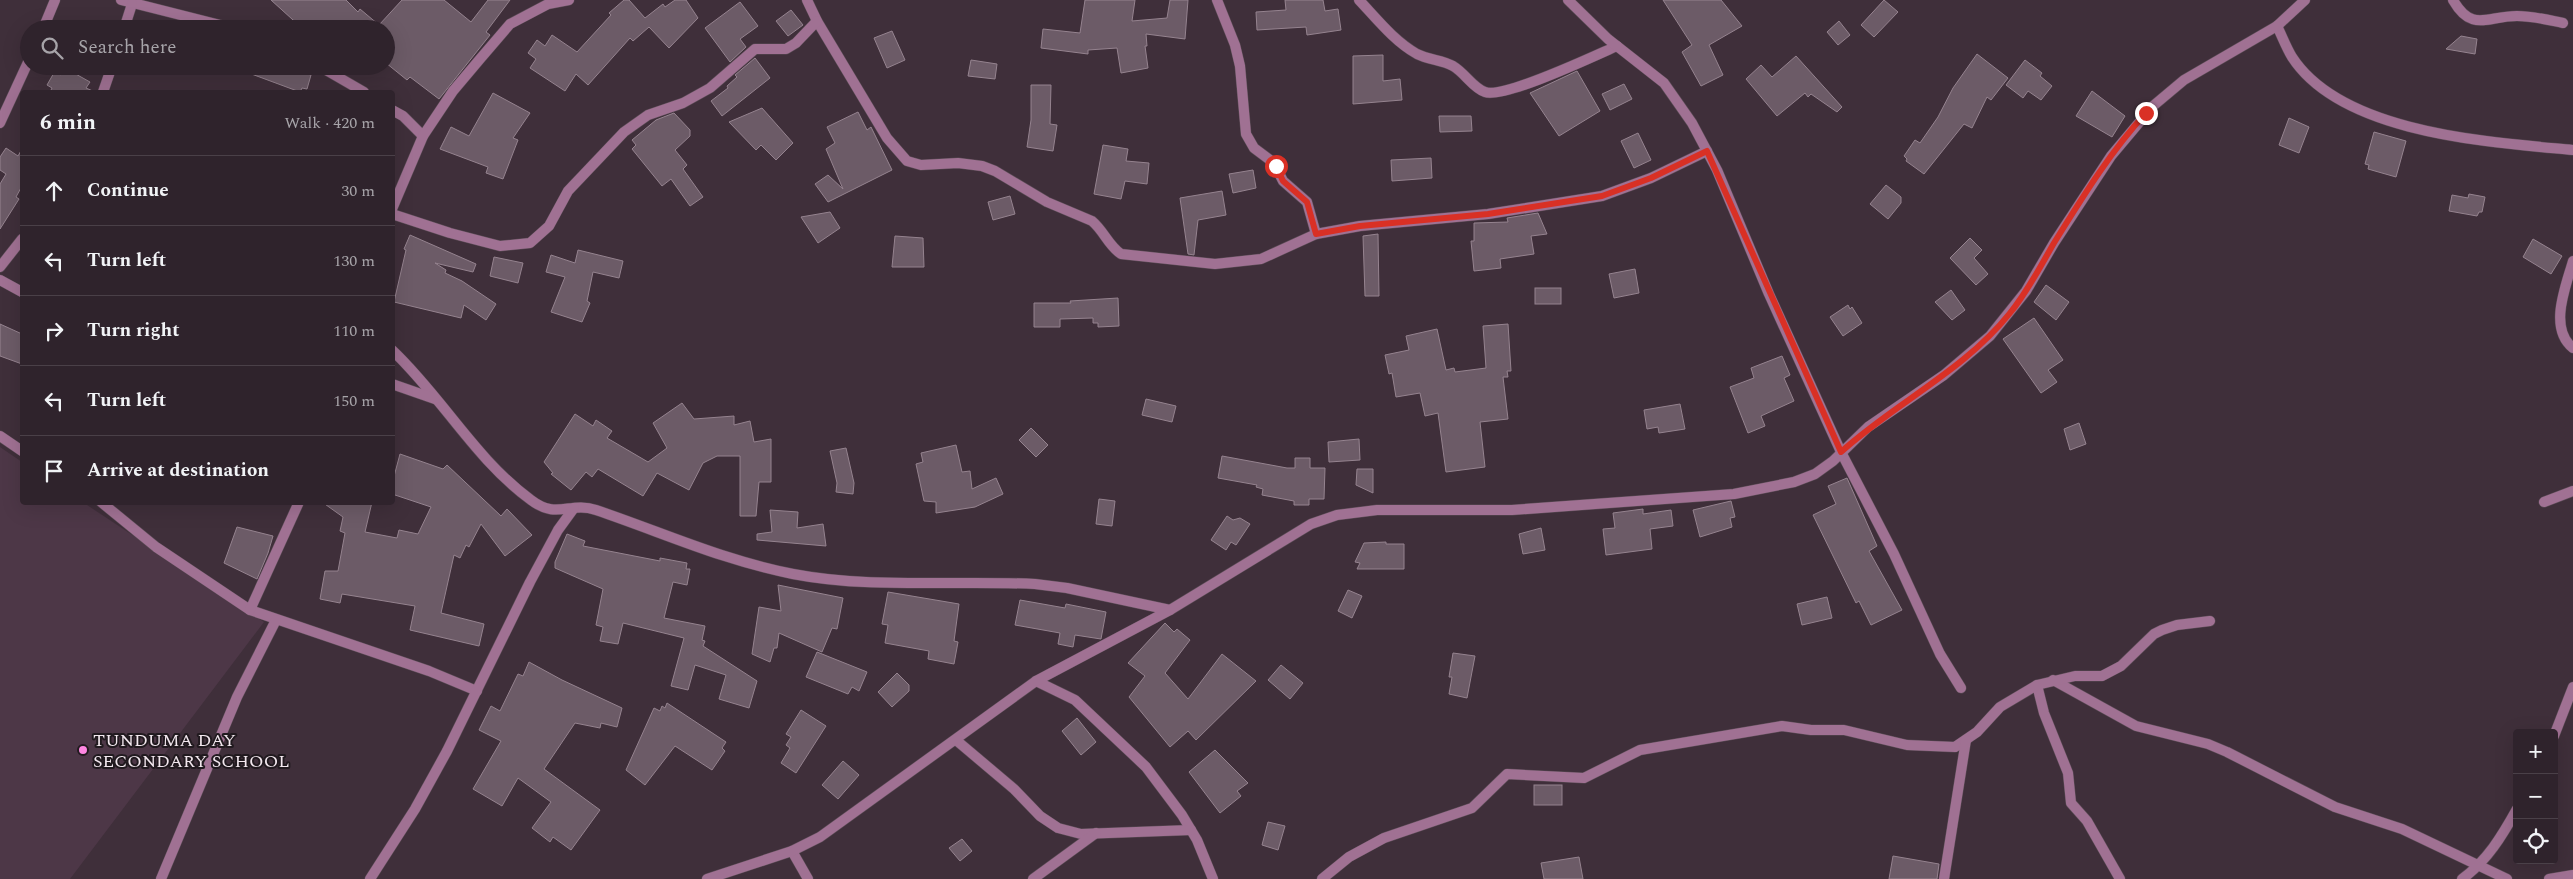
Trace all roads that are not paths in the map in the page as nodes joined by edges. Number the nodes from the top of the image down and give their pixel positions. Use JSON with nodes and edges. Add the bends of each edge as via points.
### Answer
{"nodes":[{"id":1,"x":55,"y":0,"type":"edge"},
{"id":2,"x":121,"y":0,"type":"edge"},
{"id":3,"x":569,"y":0,"type":"edge"},
{"id":4,"x":807,"y":0,"type":"edge"},
{"id":5,"x":1217,"y":0,"type":"edge"},
{"id":6,"x":1359,"y":0,"type":"edge"},
{"id":7,"x":1568,"y":0,"type":"edge"},
{"id":8,"x":2304,"y":0,"type":"edge"},
{"id":9,"x":2453,"y":0,"type":"edge"},
{"id":10,"x":132,"y":4,"type":"junction"},
{"id":11,"x":47,"y":20,"type":"edge"},
{"id":12,"x":127,"y":20,"type":"edge"},
{"id":13,"x":199,"y":20,"type":"edge"},
{"id":14,"x":817,"y":21,"type":"junction"},
{"id":15,"x":2563,"y":23,"type":"dead end"},
{"id":16,"x":2277,"y":26,"type":"junction"},
{"id":17,"x":1617,"y":46,"type":"junction"},
{"id":18,"x":22,"y":75,"type":"edge"},
{"id":19,"x":109,"y":75,"type":"edge"},
{"id":20,"x":330,"y":75,"type":"edge"},
{"id":21,"x":347,"y":88,"type":"edge"},
{"id":22,"x":104,"y":90,"type":"edge"},
{"id":23,"x":395,"y":112,"type":"edge"},
{"id":24,"x":0,"y":123,"type":"edge"},
{"id":25,"x":422,"y":136,"type":"junction"},
{"id":26,"x":2573,"y":150,"type":"edge"},
{"id":27,"x":1707,"y":151,"type":"junction"},
{"id":28,"x":395,"y":202,"type":"edge"},
{"id":29,"x":395,"y":215,"type":"edge"},
{"id":30,"x":1316,"y":234,"type":"junction"},
{"id":31,"x":20,"y":242,"type":"edge"},
{"id":32,"x":2573,"y":261,"type":"edge"},
{"id":33,"x":0,"y":267,"type":"edge"},
{"id":34,"x":0,"y":280,"type":"edge"},
{"id":35,"x":20,"y":291,"type":"edge"},
{"id":36,"x":2573,"y":348,"type":"edge"},
{"id":37,"x":395,"y":353,"type":"edge"},
{"id":38,"x":395,"y":385,"type":"edge"},
{"id":39,"x":436,"y":399,"type":"junction"},
{"id":40,"x":0,"y":436,"type":"edge"},
{"id":41,"x":20,"y":450,"type":"edge"},
{"id":42,"x":1841,"y":452,"type":"junction"},
{"id":43,"x":2573,"y":491,"type":"edge"},
{"id":44,"x":2544,"y":502,"type":"dead end"},
{"id":45,"x":104,"y":505,"type":"edge"},
{"id":46,"x":298,"y":505,"type":"edge"},
{"id":47,"x":574,"y":508,"type":"junction"},
{"id":48,"x":250,"y":610,"type":"junction"},
{"id":49,"x":1170,"y":610,"type":"junction"},
{"id":50,"x":276,"y":620,"type":"junction"},
{"id":51,"x":2210,"y":621,"type":"dead end"},
{"id":52,"x":2052,"y":680,"type":"junction"},
{"id":53,"x":1036,"y":681,"type":"junction"},
{"id":54,"x":2038,"y":685,"type":"junction"},
{"id":55,"x":1961,"y":688,"type":"dead end"},
{"id":56,"x":2573,"y":688,"type":"edge"},
{"id":57,"x":477,"y":691,"type":"junction"},
{"id":58,"x":2557,"y":729,"type":"edge"},
{"id":59,"x":956,"y":740,"type":"junction"},
{"id":60,"x":1966,"y":740,"type":"junction"},
{"id":61,"x":2513,"y":816,"type":"edge"},
{"id":62,"x":1191,"y":830,"type":"junction"},
{"id":63,"x":1096,"y":833,"type":"junction"},
{"id":64,"x":792,"y":851,"type":"junction"},
{"id":65,"x":2479,"y":866,"type":"junction"},
{"id":66,"x":2573,"y":875,"type":"edge"},
{"id":67,"x":161,"y":879,"type":"edge"},
{"id":68,"x":370,"y":879,"type":"edge"},
{"id":69,"x":707,"y":879,"type":"edge"},
{"id":70,"x":808,"y":879,"type":"edge"},
{"id":71,"x":1033,"y":879,"type":"edge"},
{"id":72,"x":1213,"y":879,"type":"edge"},
{"id":73,"x":1322,"y":879,"type":"edge"},
{"id":74,"x":1944,"y":879,"type":"edge"},
{"id":75,"x":2120,"y":879,"type":"edge"},
{"id":76,"x":2462,"y":879,"type":"edge"},
{"id":77,"x":2506,"y":879,"type":"edge"},
{"id":78,"x":2549,"y":879,"type":"edge"}],
"edges":[{"from":1,"to":11,"type":"street"},
{"from":2,"to":10,"type":"street"},
{"from":3,"to":25,"type":"street","via":[[548,4],[510,24],[453,91]]},
{"from":4,"to":14,"type":"street"},
{"from":5,"to":30,"type":"street","via":[[1240,66],[1250,142],[1274,163],[1283,181],[1307,202]]},
{"from":6,"to":17,"type":"street","via":[[1404,46],[1428,59],[1454,67],[1483,92],[1496,94],[1526,84]]},
{"from":7,"to":17,"type":"street"},
{"from":8,"to":16,"type":"street"},
{"from":9,"to":15,"type":"street","via":[[2460,12],[2474,20],[2516,16]]},
{"from":10,"to":12,"type":"street"},
{"from":10,"to":13,"type":"street"},
{"from":14,"to":29,"type":"street","via":[[786,49],[755,49],[710,88],[684,103],[638,120],[568,191],[549,226],[530,243],[500,246],[450,234]]},
{"from":14,"to":30,"type":"street","via":[[897,152],[907,161],[921,165],[958,163],[995,170],[1029,193],[1092,221],[1121,254],[1207,264],[1246,262],[1261,259]]},
{"from":16,"to":26,"type":"street","via":[[2292,58],[2313,79],[2357,109],[2425,130]]},
{"from":16,"to":42,"type":"street","via":[[2198,72],[2153,106],[2111,156],[2026,291],[2003,321],[1966,357],[1868,428]]},
{"from":17,"to":27,"type":"street","via":[[1664,83],[1680,103]]},
{"from":18,"to":24,"type":"street"},
{"from":19,"to":22,"type":"street"},
{"from":20,"to":21,"type":"street"},
{"from":23,"to":25,"type":"street"},
{"from":25,"to":28,"type":"street"},
{"from":27,"to":30,"type":"street","via":[[1651,178],[1602,196],[1488,214],[1360,226]]},
{"from":27,"to":42,"type":"street"},
{"from":31,"to":33,"type":"street"},
{"from":32,"to":36,"type":"street","via":[[2561,308],[2560,328],[2565,342]]},
{"from":34,"to":35,"type":"street"},
{"from":37,"to":39,"type":"street"},
{"from":38,"to":39,"type":"street"},
{"from":39,"to":47,"type":"street","via":[[473,446],[530,500],[546,510]]},
{"from":40,"to":41,"type":"street"},
{"from":42,"to":49,"type":"street","via":[[1815,474],[1794,482],[1734,494],[1512,510],[1402,508],[1337,515],[1289,536]]},
{"from":42,"to":55,"type":"street","via":[[1890,545],[1940,654]]},
{"from":43,"to":44,"type":"street"},
{"from":45,"to":48,"type":"street","via":[[156,547]]},
{"from":46,"to":48,"type":"street"},
{"from":47,"to":49,"type":"street","via":[[592,508],[696,548],[747,564],[795,574],[840,581],[1035,584]]},
{"from":47,"to":57,"type":"street","via":[[539,564]]},
{"from":48,"to":50,"type":"street"},
{"from":49,"to":53,"type":"street"},
{"from":50,"to":57,"type":"street","via":[[429,671]]},
{"from":50,"to":67,"type":"street","via":[[237,697]]},
{"from":51,"to":52,"type":"street","via":[[2177,625],[2154,634],[2121,666],[2102,676]]},
{"from":52,"to":54,"type":"street"},
{"from":52,"to":65,"type":"street","via":[[2136,726],[2214,746],[2335,807],[2402,829]]},
{"from":53,"to":59,"type":"street"},
{"from":53,"to":62,"type":"street","via":[[1075,700],[1130,751],[1146,767]]},
{"from":54,"to":60,"type":"street","via":[[2000,707]]},
{"from":54,"to":75,"type":"street","via":[[2051,731],[2068,773],[2071,803],[2087,821]]},
{"from":56,"to":58,"type":"street"},
{"from":57,"to":68,"type":"street","via":[[415,809]]},
{"from":59,"to":63,"type":"street","via":[[1048,823],[1070,832]]},
{"from":59,"to":64,"type":"street","via":[[820,837]]},
{"from":60,"to":73,"type":"street","via":[[1955,746],[1907,745],[1844,730],[1782,726],[1640,750],[1584,778],[1507,774],[1472,808],[1384,838],[1349,857]]},
{"from":60,"to":74,"type":"street"},
{"from":61,"to":65,"type":"street"},
{"from":62,"to":63,"type":"street"},
{"from":62,"to":72,"type":"street"},
{"from":63,"to":71,"type":"street"},
{"from":64,"to":69,"type":"street"},
{"from":64,"to":70,"type":"street"},
{"from":65,"to":76,"type":"street"},
{"from":65,"to":77,"type":"street"},
{"from":66,"to":78,"type":"street"}]}
